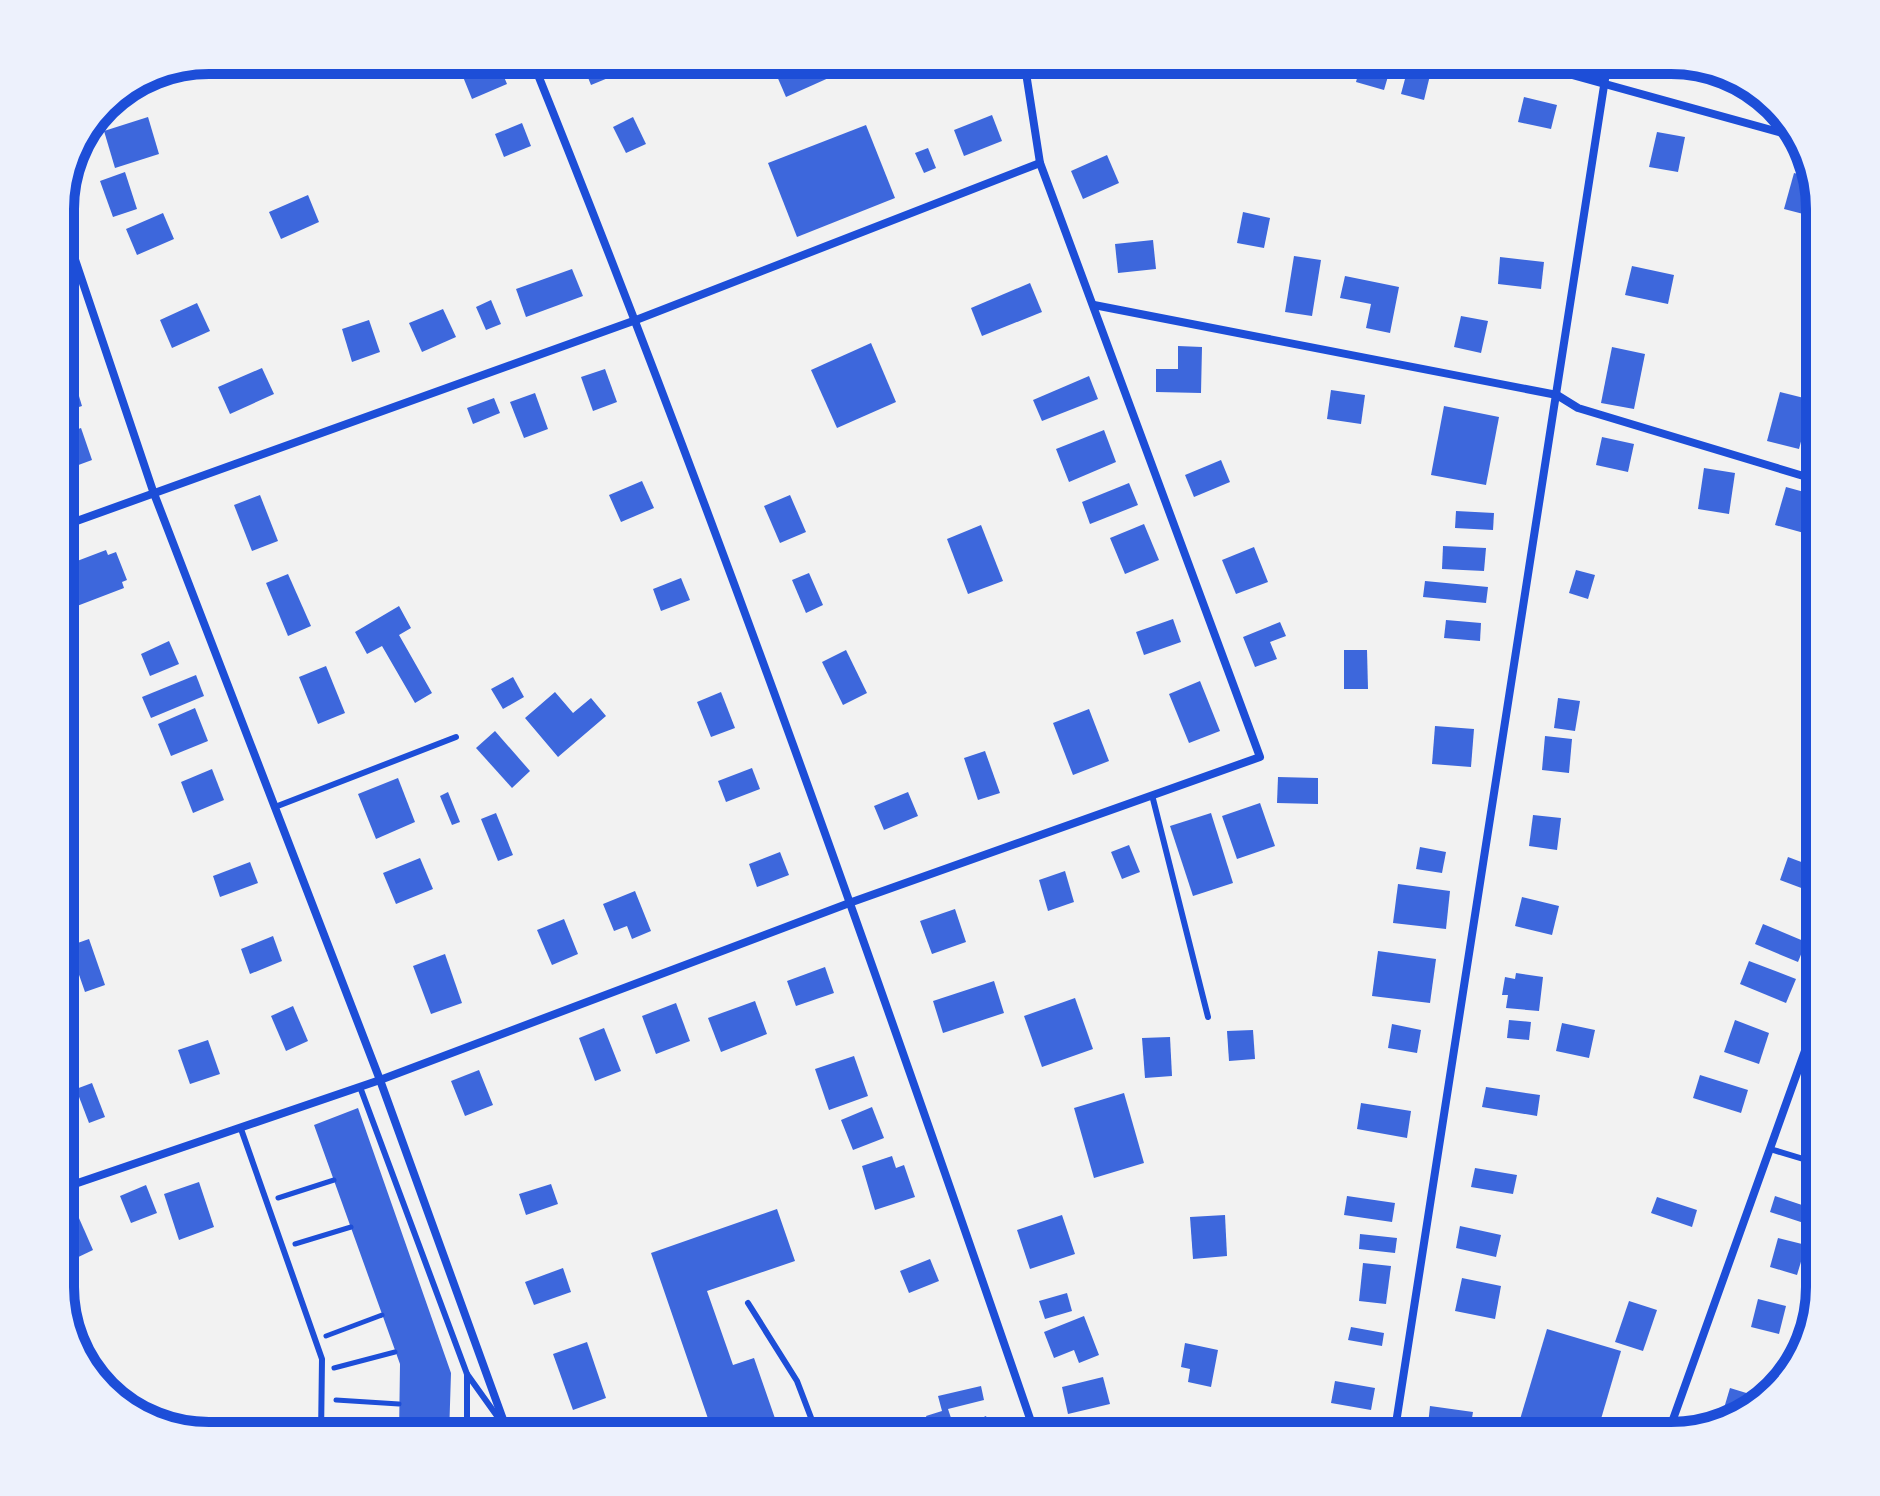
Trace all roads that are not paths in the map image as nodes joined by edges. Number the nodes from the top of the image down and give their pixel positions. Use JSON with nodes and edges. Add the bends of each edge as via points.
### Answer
{"nodes":[{"id":1,"x":538,"y":74,"type":"edge"},
{"id":2,"x":1026,"y":74,"type":"edge"},
{"id":3,"x":1569,"y":74,"type":"edge"},
{"id":4,"x":1606,"y":74,"type":"edge"},
{"id":5,"x":1605,"y":84,"type":"junction"},
{"id":6,"x":1782,"y":133,"type":"edge"},
{"id":7,"x":1040,"y":163,"type":"junction"},
{"id":8,"x":74,"y":257,"type":"edge"},
{"id":9,"x":1094,"y":305,"type":"junction"},
{"id":10,"x":636,"y":320,"type":"junction"},
{"id":11,"x":1557,"y":395,"type":"junction"},
{"id":12,"x":1806,"y":477,"type":"edge"},
{"id":13,"x":153,"y":491,"type":"junction"},
{"id":14,"x":74,"y":522,"type":"edge"},
{"id":15,"x":456,"y":737,"type":"dead end"},
{"id":16,"x":1152,"y":795,"type":"junction"},
{"id":17,"x":275,"y":807,"type":"junction"},
{"id":18,"x":852,"y":902,"type":"junction"},
{"id":19,"x":1208,"y":1017,"type":"dead end"},
{"id":20,"x":1806,"y":1048,"type":"edge"},
{"id":21,"x":380,"y":1080,"type":"junction"},
{"id":22,"x":360,"y":1087,"type":"junction"},
{"id":23,"x":241,"y":1129,"type":"junction"},
{"id":24,"x":1770,"y":1149,"type":"junction"},
{"id":25,"x":1806,"y":1160,"type":"edge"},
{"id":26,"x":74,"y":1184,"type":"edge"},
{"id":27,"x":748,"y":1303,"type":"dead end"},
{"id":28,"x":467,"y":1374,"type":"junction"},
{"id":29,"x":321,"y":1422,"type":"edge"},
{"id":30,"x":467,"y":1422,"type":"edge"},
{"id":31,"x":500,"y":1422,"type":"edge"},
{"id":32,"x":504,"y":1422,"type":"edge"},
{"id":33,"x":813,"y":1422,"type":"edge"},
{"id":34,"x":1031,"y":1422,"type":"edge"},
{"id":35,"x":1396,"y":1422,"type":"edge"},
{"id":36,"x":1672,"y":1422,"type":"edge"}],
"edges":[{"from":1,"to":10,"type":"street"},
{"from":2,"to":7,"type":"street"},
{"from":3,"to":5,"type":"street"},
{"from":4,"to":5,"type":"street"},
{"from":5,"to":6,"type":"street"},
{"from":5,"to":11,"type":"street"},
{"from":7,"to":9,"type":"street"},
{"from":7,"to":10,"type":"street"},
{"from":8,"to":13,"type":"street"},
{"from":9,"to":11,"type":"street"},
{"from":9,"to":16,"type":"street","via":[[1260,757]]},
{"from":10,"to":13,"type":"street"},
{"from":10,"to":18,"type":"street"},
{"from":11,"to":12,"type":"street","via":[[1578,408]]},
{"from":11,"to":35,"type":"street"},
{"from":13,"to":14,"type":"street"},
{"from":13,"to":17,"type":"street"},
{"from":15,"to":17,"type":"lane"},
{"from":16,"to":18,"type":"street"},
{"from":16,"to":19,"type":"lane"},
{"from":17,"to":21,"type":"street"},
{"from":18,"to":21,"type":"street"},
{"from":18,"to":34,"type":"street"},
{"from":20,"to":24,"type":"street"},
{"from":21,"to":22,"type":"street"},
{"from":21,"to":32,"type":"street"},
{"from":22,"to":23,"type":"street"},
{"from":22,"to":28,"type":"lane"},
{"from":23,"to":26,"type":"street"},
{"from":23,"to":29,"type":"lane","via":[[315,1340],[322,1371]]},
{"from":24,"to":25,"type":"lane"},
{"from":24,"to":36,"type":"street"},
{"from":27,"to":33,"type":"lane","via":[[797,1381]]},
{"from":28,"to":30,"type":"lane"},
{"from":28,"to":31,"type":"lane"}]}
